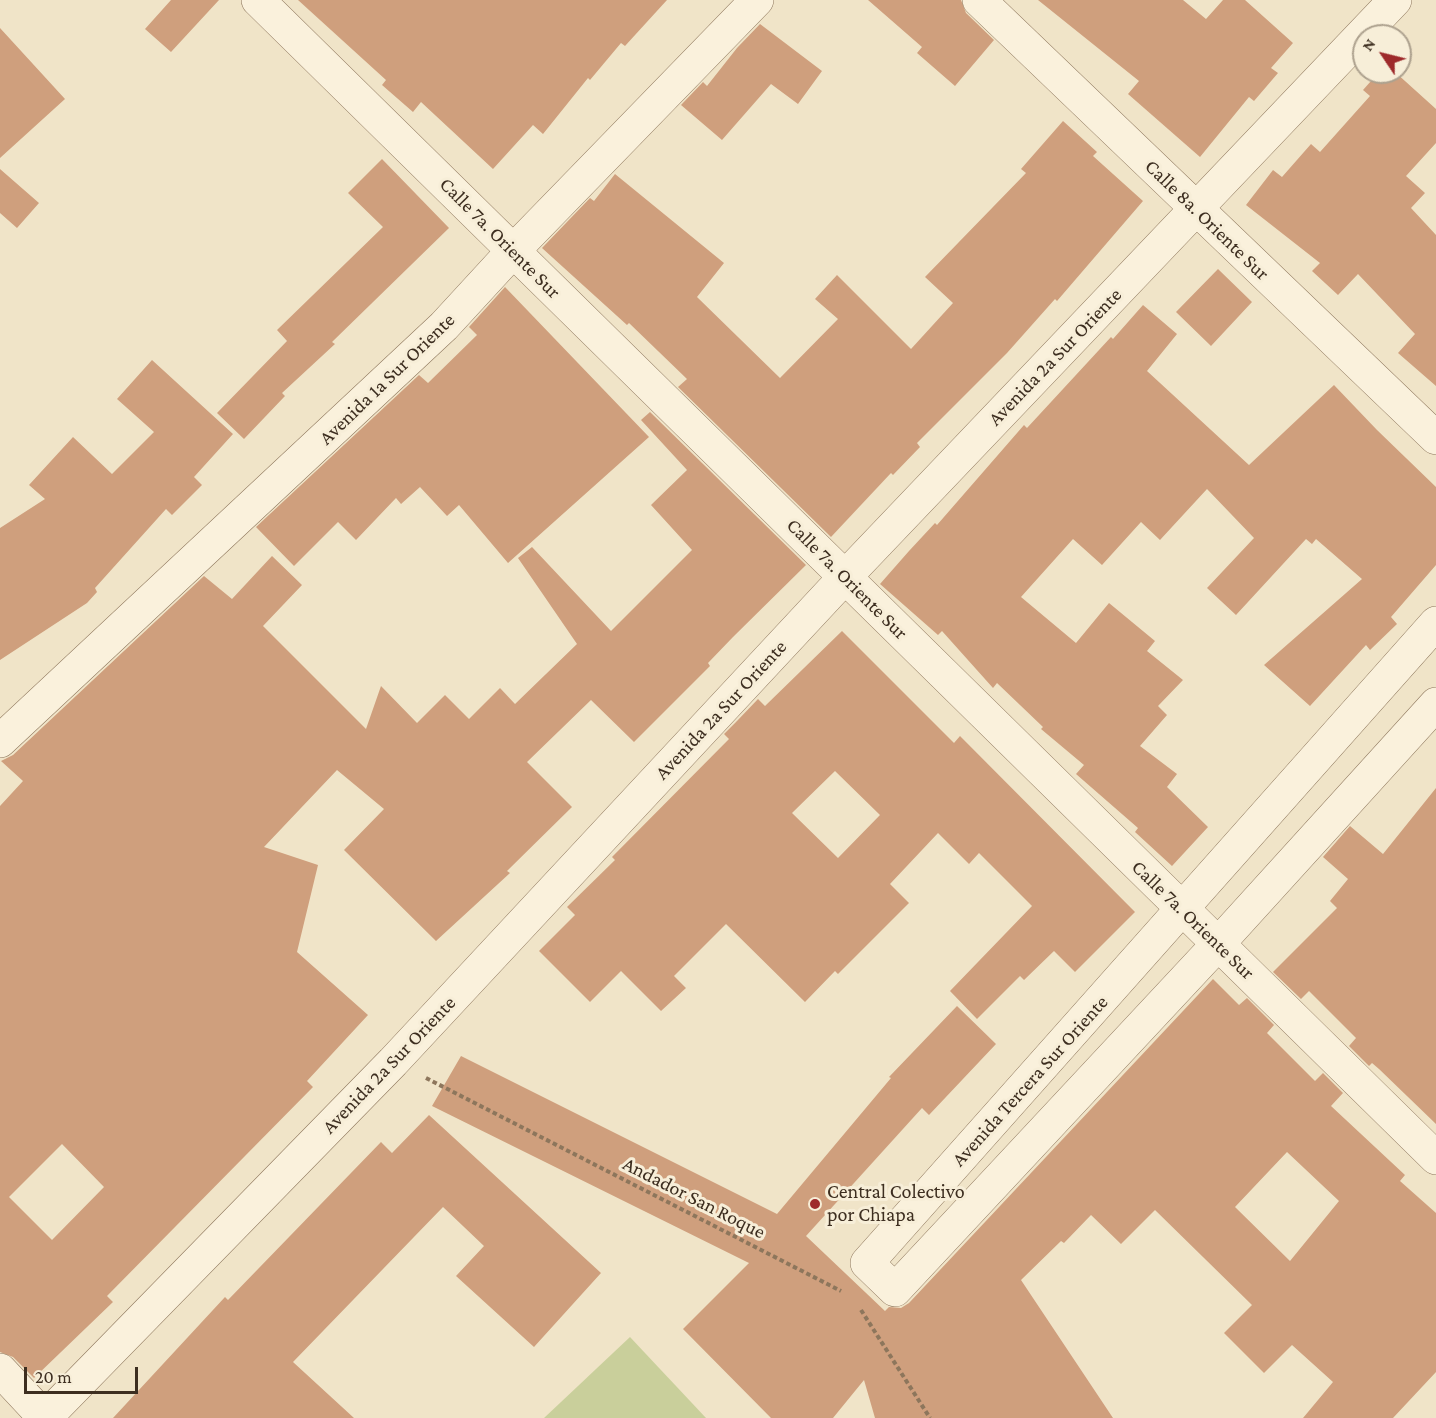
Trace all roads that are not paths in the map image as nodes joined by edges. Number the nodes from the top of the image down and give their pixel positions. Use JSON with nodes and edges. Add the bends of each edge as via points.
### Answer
{"nodes":[{"id":1,"x":258,"y":0,"type":"edge"},
{"id":2,"x":757,"y":0,"type":"edge"},
{"id":3,"x":979,"y":0,"type":"edge"},
{"id":4,"x":1395,"y":0,"type":"edge"},
{"id":5,"x":1195,"y":210,"type":"junction"},
{"id":6,"x":513,"y":251,"type":"junction"},
{"id":7,"x":1436,"y":438,"type":"edge"},
{"id":8,"x":845,"y":577,"type":"junction"},
{"id":9,"x":1436,"y":623,"type":"edge"},
{"id":10,"x":1436,"y":704,"type":"edge"},
{"id":11,"x":0,"y":741,"type":"edge"},
{"id":12,"x":1183,"y":910,"type":"junction"},
{"id":13,"x":1218,"y":944,"type":"junction"},
{"id":14,"x":1436,"y":1158,"type":"edge"},
{"id":15,"x":0,"y":1370,"type":"edge"},
{"id":16,"x":45,"y":1418,"type":"edge"}],
"edges":[{"from":1,"to":6,"type":"street","name":"Calle 7a. Oriente Sur"},
{"from":2,"to":6,"type":"street","name":"Avenida 1a Sur Oriente"},
{"from":3,"to":5,"type":"street","name":"Calle 8a. Oriente Sur"},
{"from":4,"to":5,"type":"street","name":"Avenida 2a Sur Oriente"},
{"from":5,"to":7,"type":"street","name":"Calle 8a. Oriente Sur"},
{"from":5,"to":8,"type":"street","name":"Avenida 2a Sur Oriente"},
{"from":6,"to":8,"type":"street","name":"Calle 7a. Oriente Sur"},
{"from":6,"to":11,"type":"street","name":"Avenida 1a Sur Oriente","via":[[444,326]]},
{"from":8,"to":12,"type":"street","name":"Calle 7a. Oriente Sur"},
{"from":8,"to":16,"type":"street","name":"Avenida 2a Sur Oriente","via":[[393,1062]]},
{"from":9,"to":12,"type":"street","name":"Avenida Tercera Sur Oriente"},
{"from":10,"to":13,"type":"street","name":"Avenida Tercera Sur Oriente"},
{"from":12,"to":13,"type":"street","name":"Calle 7a. Oriente Sur"},
{"from":12,"to":13,"type":"street","name":"Avenida Tercera Sur Oriente","via":[[867,1263],[874,1270],[895,1290]]},
{"from":13,"to":14,"type":"street","name":"Calle 7a. Oriente Sur"},
{"from":15,"to":16,"type":"street"}]}
